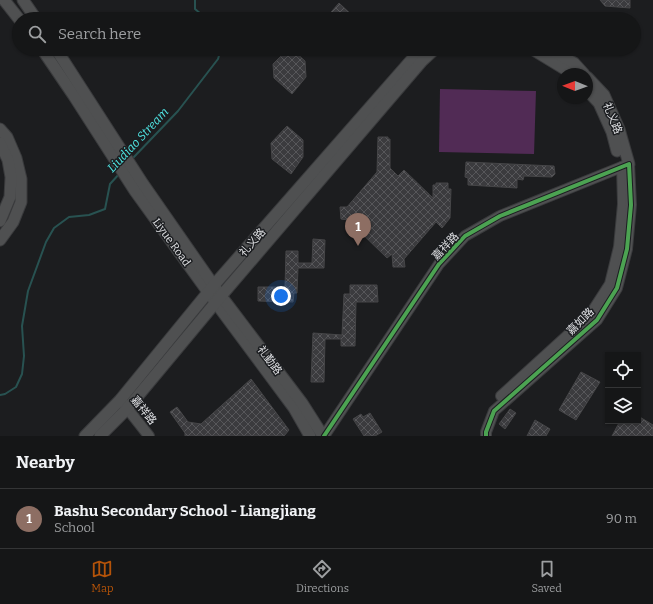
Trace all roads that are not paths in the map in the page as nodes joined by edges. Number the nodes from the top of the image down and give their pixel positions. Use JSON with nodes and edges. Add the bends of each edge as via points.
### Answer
{"nodes":[{"id":1,"x":4,"y":0,"type":"edge"},
{"id":2,"x":23,"y":0,"type":"edge"},
{"id":3,"x":14,"y":12,"type":"edge"},
{"id":4,"x":31,"y":12,"type":"edge"},
{"id":5,"x":48,"y":56,"type":"edge"},
{"id":6,"x":60,"y":56,"type":"edge"},
{"id":7,"x":415,"y":56,"type":"edge"},
{"id":8,"x":427,"y":56,"type":"edge"},
{"id":9,"x":543,"y":56,"type":"edge"},
{"id":10,"x":562,"y":56,"type":"edge"},
{"id":11,"x":562,"y":68,"type":"edge"},
{"id":12,"x":579,"y":68,"type":"edge"},
{"id":13,"x":593,"y":83,"type":"edge"},
{"id":14,"x":78,"y":92,"type":"junction"},
{"id":15,"x":593,"y":96,"type":"edge"},
{"id":16,"x":0,"y":129,"type":"edge"},
{"id":17,"x":0,"y":143,"type":"edge"},
{"id":18,"x":626,"y":166,"type":"junction"},
{"id":19,"x":0,"y":221,"type":"edge"},
{"id":20,"x":0,"y":240,"type":"edge"},
{"id":21,"x":211,"y":289,"type":"junction"},
{"id":22,"x":219,"y":300,"type":"junction"},
{"id":23,"x":120,"y":400,"type":"junction"},
{"id":24,"x":128,"y":409,"type":"junction"},
{"id":25,"x":84,"y":436,"type":"edge"},
{"id":26,"x":100,"y":436,"type":"edge"},
{"id":27,"x":149,"y":436,"type":"edge"},
{"id":28,"x":310,"y":436,"type":"edge"},
{"id":29,"x":323,"y":436,"type":"edge"},
{"id":30,"x":480,"y":436,"type":"edge"},
{"id":31,"x":486,"y":436,"type":"edge"}],
"edges":[{"from":1,"to":3,"type":"main road"},
{"from":2,"to":4,"type":"main road"},
{"from":5,"to":14,"type":"main road"},
{"from":6,"to":14,"type":"main road"},
{"from":7,"to":21,"type":"main road","name":"礼义路"},
{"from":8,"to":22,"type":"main road","name":"礼义路"},
{"from":9,"to":11,"type":"main road"},
{"from":10,"to":12,"type":"main road"},
{"from":13,"to":18,"type":"main road","name":"礼义路","via":[[604,95],[619,128]]},
{"from":14,"to":21,"type":"main road","name":"Liyue Road","via":[[139,188]]},
{"from":15,"to":18,"type":"main road","name":"礼义路","via":[[599,103]]},
{"from":16,"to":20,"type":"main road","via":[[7,137],[16,158],[21,179],[21,202],[13,222]]},
{"from":17,"to":19,"type":"main road","via":[[8,160],[10,177],[10,197]]},
{"from":18,"to":29,"type":"street","name":"嘉祥路","via":[[500,216],[465,236],[439,264]]},
{"from":18,"to":30,"type":"street","name":"嘉如路","via":[[619,247],[610,284],[590,315],[488,407],[479,432]]},
{"from":18,"to":31,"type":"street","name":"嘉如路","via":[[631,205],[627,249],[617,288],[598,320],[494,410]]},
{"from":21,"to":22,"type":"main road","name":"礼勤路"},
{"from":21,"to":23,"type":"main road","name":"礼义路"},
{"from":22,"to":24,"type":"main road","name":"礼义路"},
{"from":22,"to":28,"type":"main road","name":"礼勤路","via":[[294,408]]},
{"from":22,"to":29,"type":"main road","name":"礼勤路","via":[[302,403]]},
{"from":23,"to":24,"type":"street","name":"嘉祥路"},
{"from":23,"to":25,"type":"main road","name":"礼义路"},
{"from":24,"to":26,"type":"main road","name":"礼义路"},
{"from":24,"to":27,"type":"street","name":"嘉祥路"}]}
